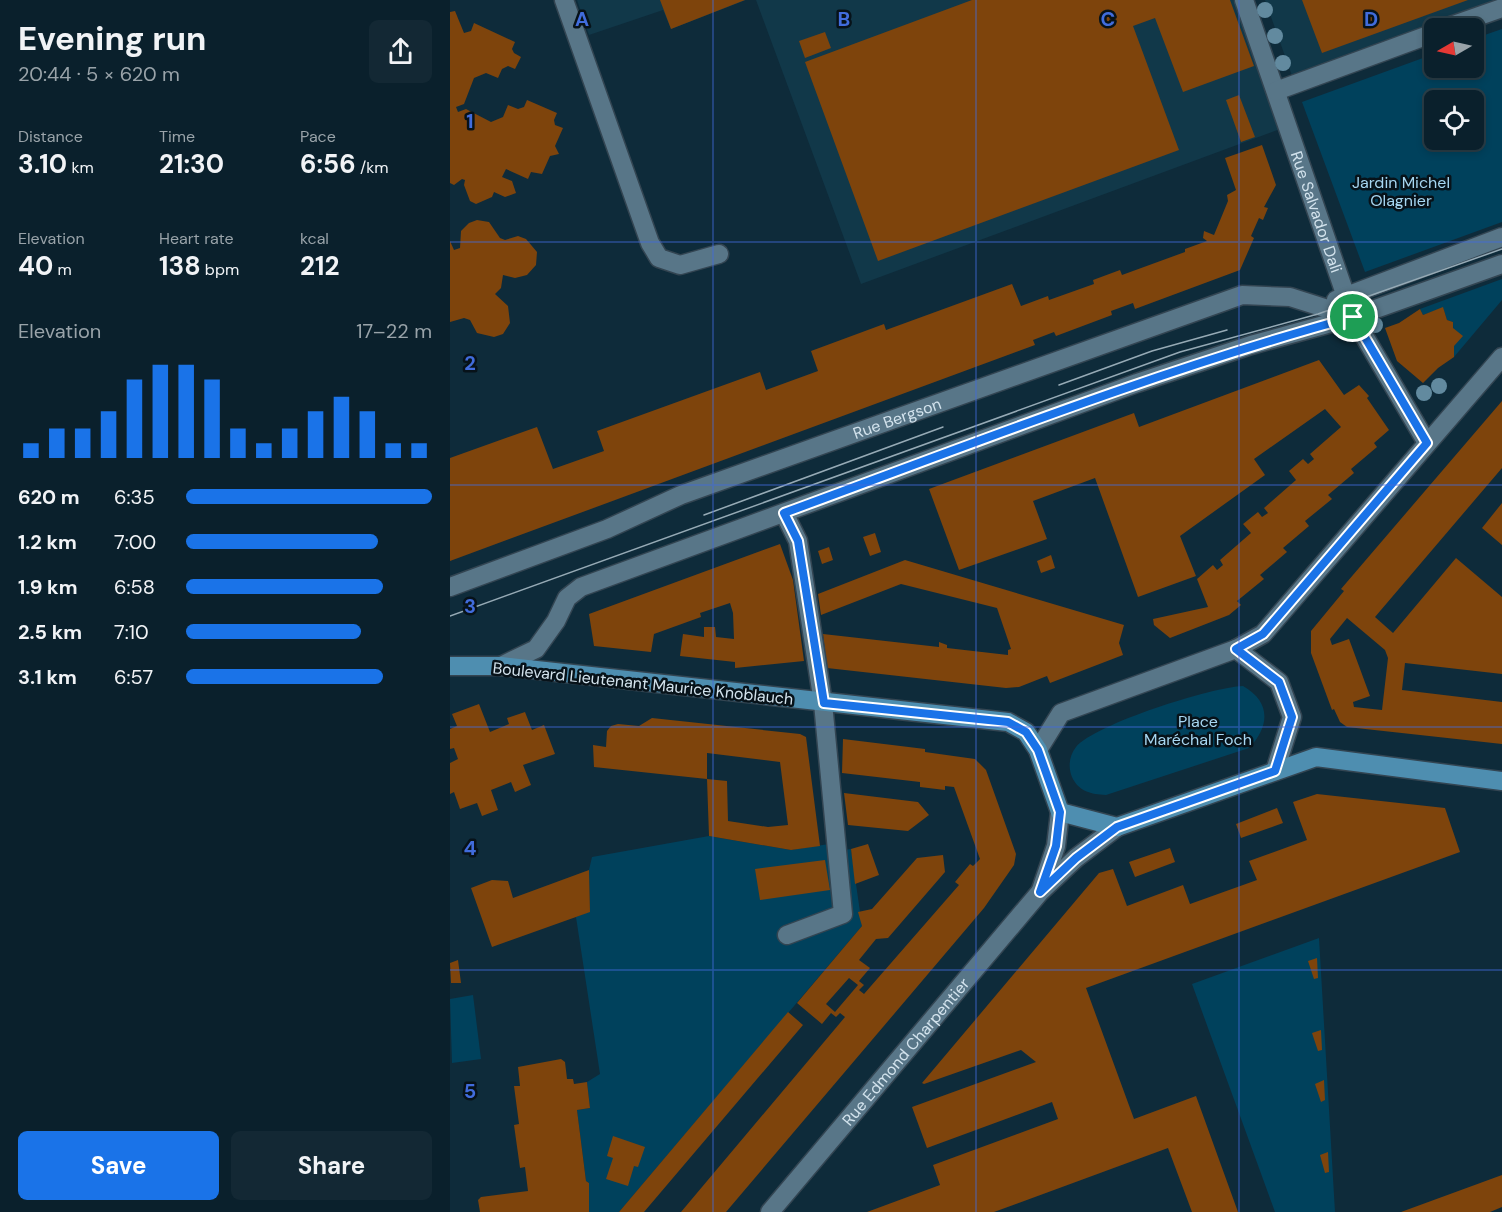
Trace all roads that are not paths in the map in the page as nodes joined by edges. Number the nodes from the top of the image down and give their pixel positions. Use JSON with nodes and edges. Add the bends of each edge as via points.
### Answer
{"nodes":[{"id":1,"x":564,"y":0,"type":"edge"},
{"id":2,"x":1244,"y":0,"type":"edge"},
{"id":3,"x":1502,"y":8,"type":"edge"},
{"id":4,"x":1474,"y":18,"type":"edge"},
{"id":5,"x":1424,"y":37,"type":"edge"},
{"id":6,"x":1276,"y":91,"type":"junction"},
{"id":7,"x":1502,"y":237,"type":"edge"},
{"id":8,"x":719,"y":254,"type":"dead end"},
{"id":9,"x":1502,"y":264,"type":"edge"},
{"id":10,"x":1346,"y":296,"type":"junction"},
{"id":11,"x":1320,"y":306,"type":"junction"},
{"id":12,"x":1353,"y":317,"type":"junction"},
{"id":13,"x":1502,"y":357,"type":"edge"},
{"id":14,"x":1427,"y":443,"type":"junction"},
{"id":15,"x":784,"y":513,"type":"junction"},
{"id":16,"x":450,"y":586,"type":"edge"},
{"id":17,"x":1236,"y":649,"type":"junction"},
{"id":18,"x":450,"y":666,"type":"edge"},
{"id":19,"x":501,"y":666,"type":"junction"},
{"id":20,"x":824,"y":703,"type":"junction"},
{"id":21,"x":1038,"y":750,"type":"junction"},
{"id":22,"x":1275,"y":771,"type":"junction"},
{"id":23,"x":1502,"y":781,"type":"edge"},
{"id":24,"x":1060,"y":812,"type":"junction"},
{"id":25,"x":1117,"y":827,"type":"junction"},
{"id":26,"x":1040,"y":892,"type":"junction"},
{"id":27,"x":787,"y":935,"type":"dead end"},
{"id":28,"x":770,"y":1212,"type":"edge"}],
"edges":[{"from":1,"to":8,"type":"street","via":[[650,243],[659,258],[680,265]]},
{"from":2,"to":6,"type":"street","name":"Rue Salvador Dali"},
{"from":3,"to":4,"type":"street"},
{"from":5,"to":6,"type":"street"},
{"from":6,"to":10,"type":"street","name":"Rue Salvador Dali"},
{"from":7,"to":10,"type":"street"},
{"from":9,"to":12,"type":"street"},
{"from":10,"to":11,"type":"street"},
{"from":10,"to":12,"type":"street","name":"Rue Salvador Dali"},
{"from":11,"to":12,"type":"street","name":"Rue Bergson"},
{"from":11,"to":16,"type":"street","name":"Rue Bergson","via":[[1290,297],[1231,299],[681,495],[607,529]]},
{"from":12,"to":14,"type":"street","name":"Rue Salvador Dali"},
{"from":12,"to":15,"type":"street","via":[[1251,345],[1149,380]]},
{"from":13,"to":14,"type":"street"},
{"from":14,"to":17,"type":"street","via":[[1263,634]]},
{"from":15,"to":19,"type":"street","via":[[581,587],[567,598],[536,649]]},
{"from":15,"to":20,"type":"street","via":[[798,541]]},
{"from":17,"to":21,"type":"street","via":[[1061,713]]},
{"from":17,"to":22,"type":"street","via":[[1279,682],[1292,717]]},
{"from":18,"to":19,"type":"main road","name":"Boulevard Lieutenant Maurice Knoblauch"},
{"from":19,"to":20,"type":"main road","name":"Boulevard Lieutenant Maurice Knoblauch"},
{"from":20,"to":21,"type":"main road","name":"Boulevard Lieutenant Maurice Knoblauch","via":[[1008,722],[1026,732]]},
{"from":20,"to":27,"type":"street","via":[[843,914]]},
{"from":21,"to":24,"type":"main road"},
{"from":22,"to":23,"type":"main road","via":[[1316,757]]},
{"from":22,"to":25,"type":"main road"},
{"from":24,"to":25,"type":"main road"},
{"from":24,"to":26,"type":"street","name":"Rue Edmond Charpentier","via":[[1056,846]]},
{"from":25,"to":26,"type":"street","name":"Rue Edmond Charpentier"},
{"from":26,"to":28,"type":"street","name":"Rue Edmond Charpentier"}]}
